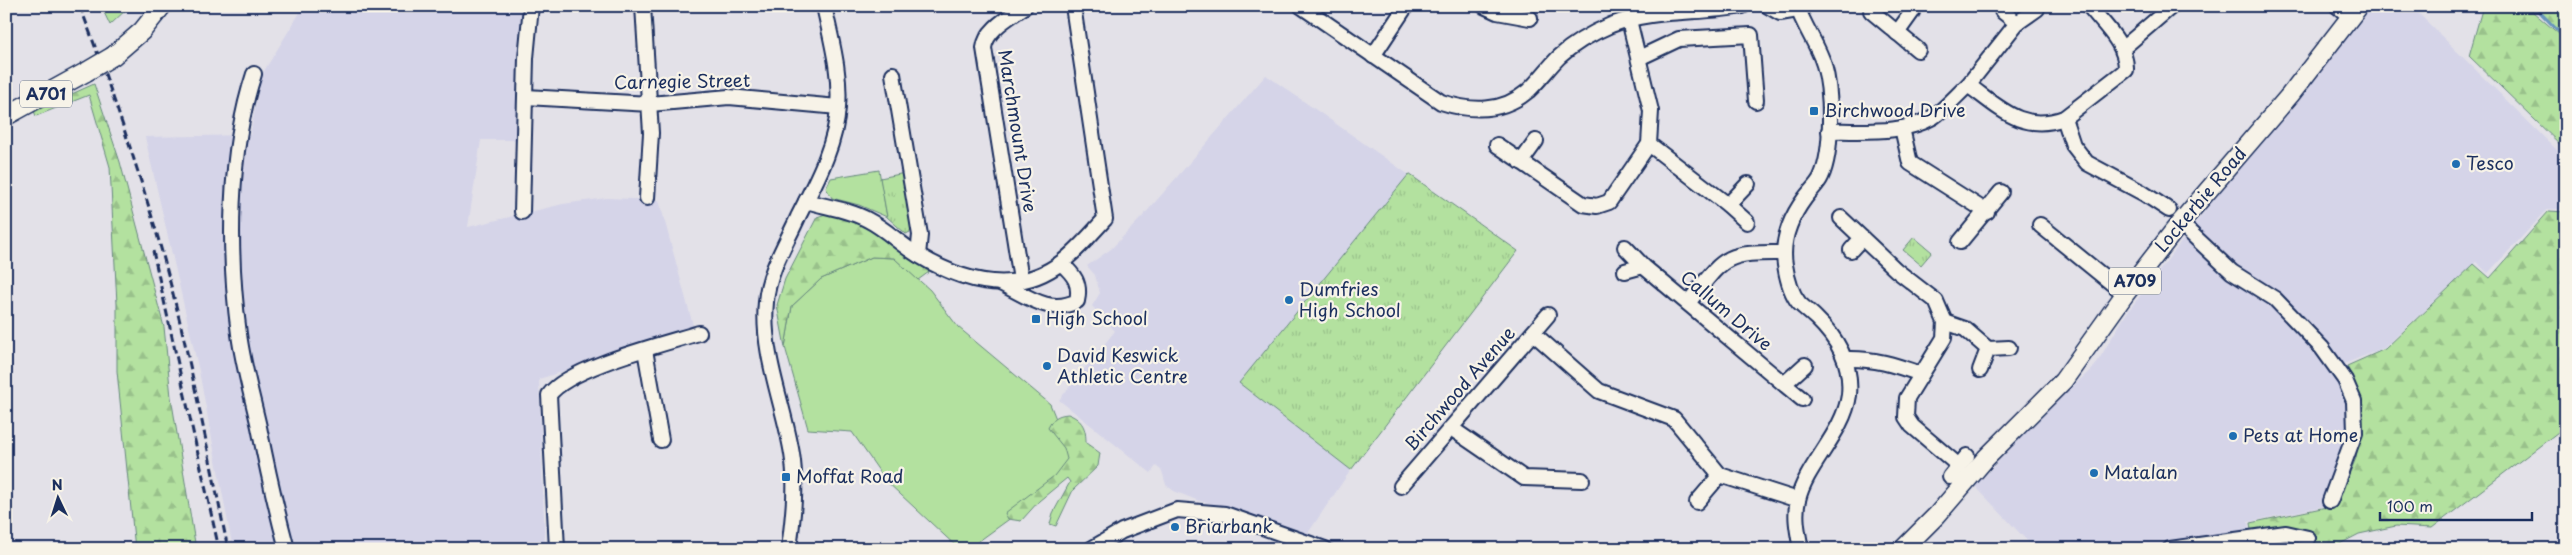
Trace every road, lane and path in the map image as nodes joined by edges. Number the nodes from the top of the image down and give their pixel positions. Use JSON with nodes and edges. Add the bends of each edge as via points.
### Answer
{"nodes":[{"id":1,"x":162,"y":6,"type":"edge"},
{"id":2,"x":532,"y":6,"type":"edge"},
{"id":3,"x":643,"y":6,"type":"edge"},
{"id":4,"x":824,"y":6,"type":"edge"},
{"id":5,"x":1025,"y":6,"type":"edge"},
{"id":6,"x":1074,"y":6,"type":"edge"},
{"id":7,"x":1301,"y":6,"type":"edge"},
{"id":8,"x":1406,"y":6,"type":"edge"},
{"id":9,"x":1484,"y":6,"type":"edge"},
{"id":10,"x":1743,"y":6,"type":"edge"},
{"id":11,"x":1768,"y":6,"type":"edge"},
{"id":12,"x":1797,"y":6,"type":"edge"},
{"id":13,"x":1912,"y":6,"type":"edge"},
{"id":14,"x":2089,"y":6,"type":"edge"},
{"id":15,"x":2172,"y":6,"type":"edge"},
{"id":16,"x":2037,"y":9,"type":"dead end"},
{"id":17,"x":2349,"y":10,"type":"edge"},
{"id":18,"x":1871,"y":11,"type":"dead end"},
{"id":19,"x":2002,"y":11,"type":"dead end"},
{"id":20,"x":1530,"y":18,"type":"dead end"},
{"id":21,"x":1629,"y":20,"type":"junction"},
{"id":22,"x":2017,"y":23,"type":"junction"},
{"id":23,"x":1897,"y":33,"type":"junction"},
{"id":24,"x":2123,"y":48,"type":"junction"},
{"id":25,"x":1918,"y":50,"type":"dead end"},
{"id":26,"x":1373,"y":56,"type":"junction"},
{"id":27,"x":1639,"y":58,"type":"junction"},
{"id":28,"x":254,"y":74,"type":"dead end"},
{"id":29,"x":893,"y":74,"type":"dead end"},
{"id":30,"x":1968,"y":85,"type":"junction"},
{"id":31,"x":526,"y":97,"type":"junction"},
{"id":32,"x":1756,"y":101,"type":"dead end"},
{"id":33,"x":650,"y":104,"type":"junction"},
{"id":34,"x":838,"y":107,"type":"junction"},
{"id":35,"x":6,"y":116,"type":"edge"},
{"id":36,"x":2064,"y":118,"type":"junction"},
{"id":37,"x":1902,"y":128,"type":"junction"},
{"id":38,"x":1829,"y":131,"type":"junction"},
{"id":39,"x":1536,"y":141,"type":"dead end"},
{"id":40,"x":1649,"y":144,"type":"junction"},
{"id":41,"x":1497,"y":145,"type":"dead end"},
{"id":42,"x":1521,"y":162,"type":"junction"},
{"id":43,"x":1748,"y":184,"type":"dead end"},
{"id":44,"x":2001,"y":192,"type":"dead end"},
{"id":45,"x":647,"y":198,"type":"dead end"},
{"id":46,"x":806,"y":201,"type":"junction"},
{"id":47,"x":1728,"y":205,"type":"junction"},
{"id":48,"x":2169,"y":210,"type":"dead end"},
{"id":49,"x":522,"y":212,"type":"dead end"},
{"id":50,"x":1987,"y":212,"type":"junction"},
{"id":51,"x":1841,"y":218,"type":"dead end"},
{"id":52,"x":1747,"y":222,"type":"dead end"},
{"id":53,"x":2180,"y":223,"type":"junction"},
{"id":54,"x":2040,"y":225,"type":"dead end"},
{"id":55,"x":1862,"y":238,"type":"junction"},
{"id":56,"x":1960,"y":242,"type":"dead end"},
{"id":57,"x":1624,"y":247,"type":"dead end"},
{"id":58,"x":1851,"y":250,"type":"dead end"},
{"id":59,"x":1783,"y":253,"type":"junction"},
{"id":60,"x":918,"y":255,"type":"junction"},
{"id":61,"x":1061,"y":263,"type":"junction"},
{"id":62,"x":1643,"y":266,"type":"junction"},
{"id":63,"x":1625,"y":271,"type":"dead end"},
{"id":64,"x":1021,"y":280,"type":"junction"},
{"id":65,"x":1002,"y":284,"type":"junction"},
{"id":66,"x":2125,"y":294,"type":"junction"},
{"id":67,"x":1688,"y":304,"type":"junction"},
{"id":68,"x":1548,"y":316,"type":"dead end"},
{"id":69,"x":1945,"y":322,"type":"junction"},
{"id":70,"x":699,"y":333,"type":"dead end"},
{"id":71,"x":1533,"y":333,"type":"junction"},
{"id":72,"x":2009,"y":348,"type":"dead end"},
{"id":73,"x":1988,"y":349,"type":"junction"},
{"id":74,"x":645,"y":350,"type":"junction"},
{"id":75,"x":1846,"y":359,"type":"junction"},
{"id":76,"x":1804,"y":365,"type":"dead end"},
{"id":77,"x":1980,"y":370,"type":"dead end"},
{"id":78,"x":1921,"y":374,"type":"junction"},
{"id":79,"x":1784,"y":384,"type":"junction"},
{"id":80,"x":1802,"y":399,"type":"dead end"},
{"id":81,"x":1451,"y":428,"type":"junction"},
{"id":82,"x":661,"y":440,"type":"dead end"},
{"id":83,"x":1959,"y":467,"type":"dead end"},
{"id":84,"x":1720,"y":476,"type":"junction"},
{"id":85,"x":1582,"y":480,"type":"dead end"},
{"id":86,"x":1401,"y":486,"type":"dead end"},
{"id":87,"x":1798,"y":500,"type":"junction"},
{"id":88,"x":2330,"y":501,"type":"dead end"},
{"id":89,"x":1697,"y":502,"type":"dead end"},
{"id":90,"x":2308,"y":538,"type":"dead end"},
{"id":91,"x":1092,"y":548,"type":"edge"},
{"id":92,"x":287,"y":549,"type":"edge"},
{"id":93,"x":556,"y":549,"type":"edge"},
{"id":94,"x":789,"y":549,"type":"edge"},
{"id":95,"x":1326,"y":549,"type":"edge"},
{"id":96,"x":1800,"y":549,"type":"edge"},
{"id":97,"x":1903,"y":549,"type":"edge"},
{"id":98,"x":2170,"y":549,"type":"edge"}],
"edges":[{"from":1,"to":35,"type":"main road","number":"A701","bridge":true,"via":[[142,31],[113,56]]},
{"from":2,"to":31,"type":"street","via":[[526,58]]},
{"from":3,"to":33,"type":"street"},
{"from":4,"to":34,"type":"street","via":[[837,74]]},
{"from":5,"to":64,"type":"street","name":"Marchmount Drive","via":[[984,40]]},
{"from":6,"to":61,"type":"street","via":[[1105,219]]},
{"from":7,"to":26,"type":"street"},
{"from":8,"to":26,"type":"street"},
{"from":9,"to":20,"type":"street"},
{"from":10,"to":21,"type":"street"},
{"from":11,"to":12,"type":"street","via":[[1780,13]]},
{"from":12,"to":38,"type":"street","via":[[1803,25],[1824,64]]},
{"from":13,"to":23,"type":"street","via":[[1912,12]]},
{"from":14,"to":24,"type":"street"},
{"from":15,"to":24,"type":"street"},
{"from":16,"to":22,"type":"street"},
{"from":17,"to":53,"type":"main road","name":"Lockerbie Road","number":"A709","via":[[2290,95]]},
{"from":18,"to":23,"type":"street"},
{"from":19,"to":22,"type":"street"},
{"from":21,"to":26,"type":"street","via":[[1575,44],[1529,90],[1514,101],[1495,108],[1477,110],[1441,102]]},
{"from":21,"to":27,"type":"street"},
{"from":22,"to":30,"type":"street"},
{"from":23,"to":25,"type":"street"},
{"from":24,"to":36,"type":"street","via":[[2126,70]]},
{"from":27,"to":32,"type":"street","via":[[1679,39],[1751,36]]},
{"from":27,"to":40,"type":"street","via":[[1651,111]]},
{"from":28,"to":92,"type":"street","via":[[245,101],[239,141],[234,191],[233,269],[239,335]]},
{"from":29,"to":60,"type":"street","via":[[920,235]]},
{"from":30,"to":36,"type":"street","via":[[2012,117],[2027,122],[2052,122]]},
{"from":30,"to":37,"type":"street","via":[[1934,116]]},
{"from":31,"to":33,"type":"street","name":"Carnegie Street"},
{"from":31,"to":49,"type":"street"},
{"from":33,"to":34,"type":"street","name":"Carnegie Street","via":[[729,97]]},
{"from":33,"to":45,"type":"street"},
{"from":34,"to":46,"type":"street","via":[[835,131]]},
{"from":36,"to":48,"type":"street","via":[[2073,144],[2087,163]]},
{"from":37,"to":38,"type":"street"},
{"from":37,"to":50,"type":"street","via":[[1910,163]]},
{"from":38,"to":59,"type":"street","via":[[1829,146],[1821,177],[1794,213]]},
{"from":39,"to":42,"type":"street"},
{"from":40,"to":42,"type":"street","via":[[1609,202],[1597,206],[1583,204]]},
{"from":40,"to":47,"type":"street"},
{"from":41,"to":42,"type":"street"},
{"from":43,"to":47,"type":"street"},
{"from":44,"to":50,"type":"street"},
{"from":46,"to":60,"type":"street","via":[[868,219]]},
{"from":46,"to":94,"type":"street","via":[[768,282],[765,322],[792,455],[793,510]]},
{"from":47,"to":52,"type":"street"},
{"from":50,"to":56,"type":"street"},
{"from":51,"to":55,"type":"street"},
{"from":53,"to":66,"type":"main road","name":"Lockerbie Road","number":"A709"},
{"from":53,"to":88,"type":"street","via":[[2232,272],[2275,299],[2322,348],[2345,380],[2354,401],[2355,433]]},
{"from":54,"to":66,"type":"street"},
{"from":55,"to":58,"type":"street"},
{"from":55,"to":69,"type":"street","via":[[1936,301]]},
{"from":57,"to":62,"type":"street","name":"Callum Drive"},
{"from":59,"to":67,"type":"street","via":[[1737,254],[1718,266]]},
{"from":59,"to":75,"type":"street","via":[[1787,282],[1799,303],[1834,337]]},
{"from":60,"to":65,"type":"street","via":[[956,275]]},
{"from":61,"to":64,"type":"street"},
{"from":61,"to":65,"type":"street","via":[[1075,276],[1080,289],[1077,301],[1066,306],[1050,308]]},
{"from":62,"to":63,"type":"street"},
{"from":62,"to":67,"type":"street","name":"Callum Drive"},
{"from":64,"to":65,"type":"street"},
{"from":66,"to":97,"type":"main road","name":"Lockerbie Road","number":"A709","via":[[2063,380]]},
{"from":67,"to":79,"type":"street","name":"Callum Drive"},
{"from":68,"to":71,"type":"street","name":"Birchwood Avenue"},
{"from":69,"to":73,"type":"street","via":[[1965,329]]},
{"from":69,"to":78,"type":"street","via":[[1944,338]]},
{"from":70,"to":74,"type":"street"},
{"from":71,"to":81,"type":"street","name":"Birchwood Avenue"},
{"from":71,"to":84,"type":"street","via":[[1599,391],[1674,419]]},
{"from":72,"to":73,"type":"street"},
{"from":73,"to":77,"type":"street"},
{"from":74,"to":82,"type":"street"},
{"from":74,"to":93,"type":"street","via":[[603,364],[556,386],[549,396]]},
{"from":75,"to":78,"type":"street","via":[[1880,360]]},
{"from":75,"to":87,"type":"street","via":[[1849,385],[1844,410]]},
{"from":76,"to":79,"type":"street"},
{"from":78,"to":83,"type":"street","via":[[1907,398],[1906,417]]},
{"from":79,"to":80,"type":"street","name":"Callum Drive"},
{"from":81,"to":85,"type":"street","via":[[1524,478]]},
{"from":81,"to":86,"type":"street","name":"Birchwood Avenue"},
{"from":84,"to":87,"type":"street"},
{"from":84,"to":89,"type":"street"},
{"from":87,"to":96,"type":"street","via":[[1796,525]]},
{"from":90,"to":98,"type":"street","via":[[2286,533]]},
{"from":91,"to":95,"type":"street","via":[[1122,531],[1177,510],[1225,514]]}]}
